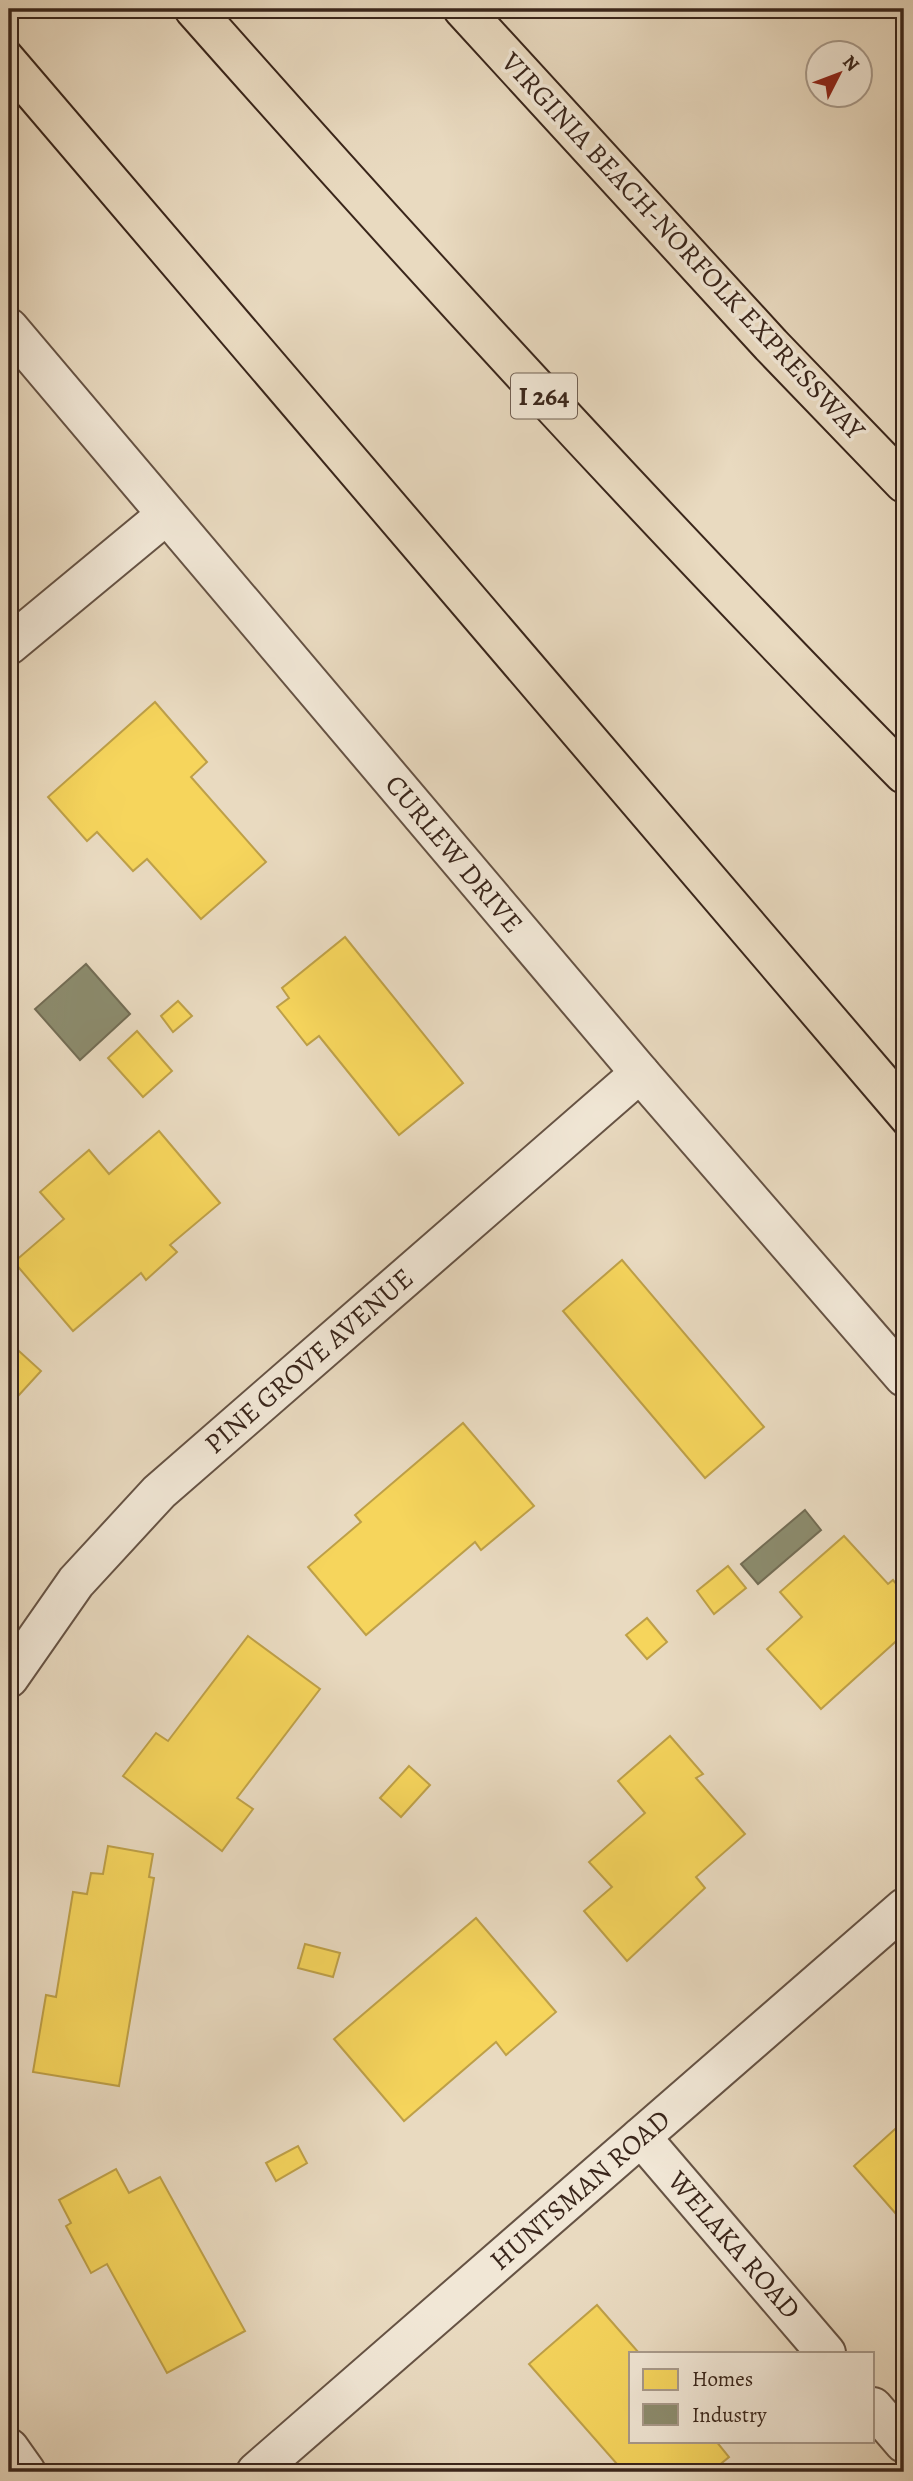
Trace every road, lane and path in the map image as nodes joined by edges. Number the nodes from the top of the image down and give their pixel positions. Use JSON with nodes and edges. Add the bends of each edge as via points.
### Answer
{"nodes":[{"id":1,"x":194,"y":9,"type":"edge"},
{"id":2,"x":463,"y":9,"type":"edge"},
{"id":3,"x":9,"y":328,"type":"edge"},
{"id":4,"x":904,"y":483,"type":"edge"},
{"id":5,"x":166,"y":515,"type":"junction"},
{"id":6,"x":9,"y":645,"type":"edge"},
{"id":7,"x":904,"y":774,"type":"edge"},
{"id":8,"x":640,"y":1073,"type":"junction"},
{"id":9,"x":904,"y":1377,"type":"edge"},
{"id":10,"x":9,"y":1678,"type":"edge"},
{"id":11,"x":904,"y":1908,"type":"edge"},
{"id":12,"x":641,"y":2137,"type":"junction"},
{"id":13,"x":826,"y":2352,"type":"edge"},
{"id":14,"x":874,"y":2408,"type":"edge"},
{"id":15,"x":904,"y":2443,"type":"edge"},
{"id":16,"x":9,"y":2448,"type":"edge"},
{"id":17,"x":26,"y":2472,"type":"edge"},
{"id":18,"x":256,"y":2472,"type":"edge"}],
"edges":[{"from":1,"to":7,"type":"highway","number":"I 264","via":[[418,262]]},
{"from":2,"to":4,"type":"highway","name":"VIRGINIA BEACH-NORFOLK EXPRESSWAY"},
{"from":3,"to":5,"type":"street","name":"CURLEW DRIVE"},
{"from":5,"to":6,"type":"street"},
{"from":5,"to":8,"type":"street","name":"CURLEW DRIVE"},
{"from":8,"to":9,"type":"street","name":"CURLEW DRIVE"},
{"from":8,"to":10,"type":"street","name":"PINE GROVE AVENUE","via":[[159,1492],[76,1582]]},
{"from":11,"to":12,"type":"street","name":"HUNTSMAN ROAD"},
{"from":12,"to":13,"type":"street","name":"WELAKA ROAD"},
{"from":12,"to":18,"type":"street","name":"HUNTSMAN ROAD"},
{"from":14,"to":15,"type":"street"},
{"from":16,"to":17,"type":"street"}]}
